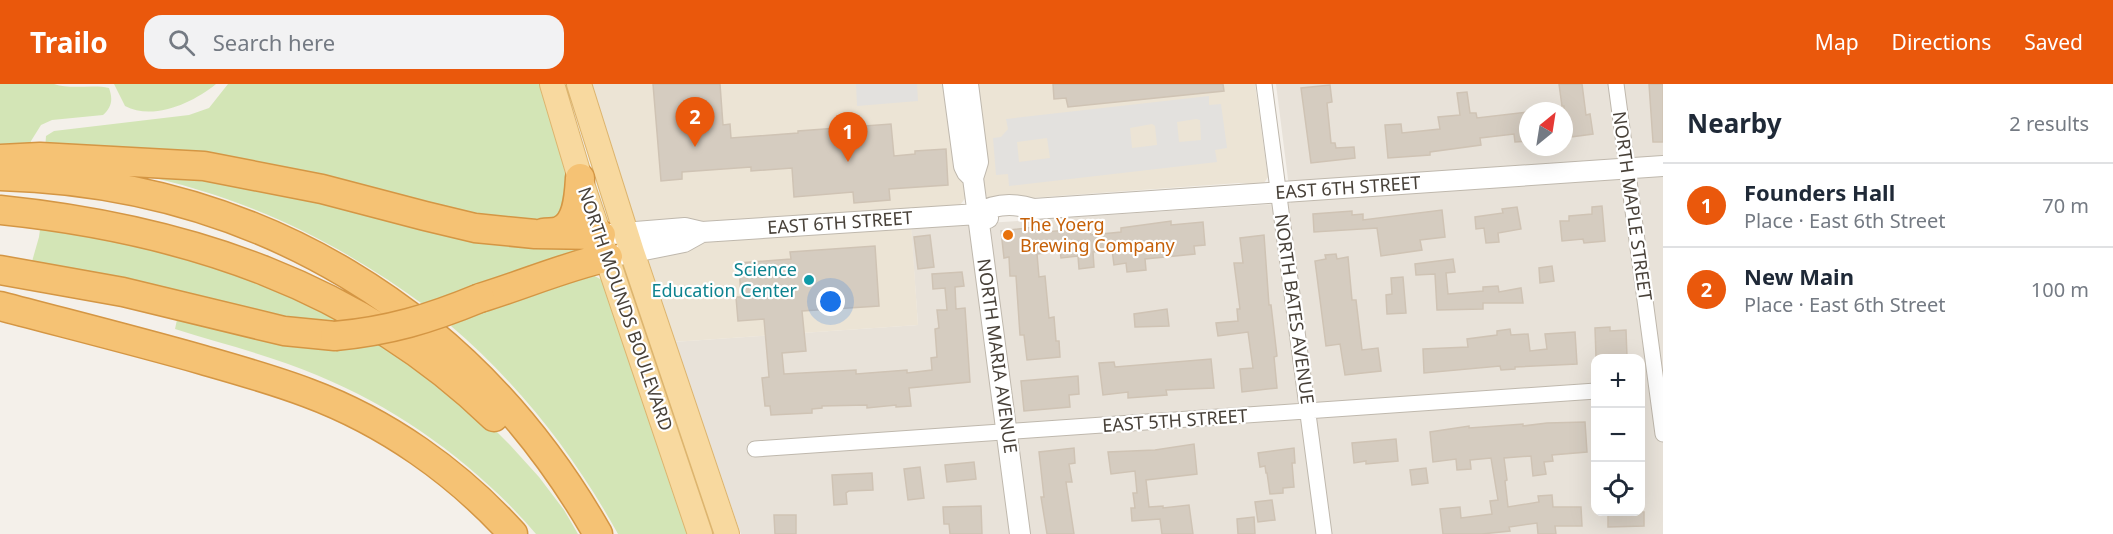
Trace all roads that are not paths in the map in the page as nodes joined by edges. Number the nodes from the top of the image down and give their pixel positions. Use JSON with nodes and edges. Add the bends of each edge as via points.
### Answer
{"nodes":[{"id":1,"x":552,"y":84,"type":"edge"},
{"id":2,"x":579,"y":84,"type":"edge"},
{"id":3,"x":953,"y":84,"type":"edge"},
{"id":4,"x":968,"y":84,"type":"edge"},
{"id":5,"x":1264,"y":84,"type":"edge"},
{"id":6,"x":1616,"y":84,"type":"edge"},
{"id":7,"x":0,"y":159,"type":"edge"},
{"id":8,"x":1663,"y":166,"type":"edge"},
{"id":9,"x":1626,"y":169,"type":"junction"},
{"id":10,"x":75,"y":170,"type":"junction"},
{"id":11,"x":0,"y":176,"type":"edge"},
{"id":12,"x":580,"y":178,"type":"junction"},
{"id":13,"x":973,"y":178,"type":"junction"},
{"id":14,"x":1279,"y":193,"type":"junction"},
{"id":15,"x":0,"y":210,"type":"edge"},
{"id":16,"x":978,"y":214,"type":"junction"},
{"id":17,"x":535,"y":234,"type":"junction"},
{"id":18,"x":617,"y":244,"type":"junction"},
{"id":19,"x":0,"y":270,"type":"edge"},
{"id":20,"x":0,"y":306,"type":"edge"},
{"id":21,"x":0,"y":313,"type":"edge"},
{"id":22,"x":39,"y":316,"type":"junction"},
{"id":23,"x":1654,"y":387,"type":"edge"},
{"id":24,"x":1591,"y":391,"type":"edge"},
{"id":25,"x":1308,"y":412,"type":"junction"},
{"id":26,"x":1007,"y":433,"type":"junction"},
{"id":27,"x":1663,"y":434,"type":"edge"},
{"id":28,"x":755,"y":449,"type":"dead end"},
{"id":29,"x":592,"y":524,"type":"edge"},
{"id":30,"x":513,"y":534,"type":"edge"},
{"id":31,"x":700,"y":534,"type":"edge"},
{"id":32,"x":728,"y":534,"type":"edge"},
{"id":33,"x":1020,"y":534,"type":"edge"},
{"id":34,"x":1324,"y":534,"type":"edge"}],
"edges":[{"from":1,"to":12,"type":"main road","name":"NORTH MOUNDS BOULEVARD"},
{"from":2,"to":18,"type":"main road","name":"NORTH MOUNDS BOULEVARD"},
{"from":3,"to":13,"type":"street","name":"NORTH MARIA AVENUE","via":[[964,166]]},
{"from":4,"to":13,"type":"street","name":"NORTH MARIA AVENUE","via":[[978,162]]},
{"from":5,"to":14,"type":"street","name":"NORTH BATES AVENUE"},
{"from":6,"to":9,"type":"street","name":"NORTH MAPLE STREET"},
{"from":7,"to":10,"type":"highway","via":[[18,157]]},
{"from":8,"to":9,"type":"street","name":"EAST 6TH STREET"},
{"from":9,"to":14,"type":"street","name":"EAST 6TH STREET"},
{"from":9,"to":23,"type":"street","name":"NORTH MAPLE STREET"},
{"from":10,"to":11,"type":"highway"},
{"from":10,"to":17,"type":"highway","via":[[204,166],[322,189],[452,223]]},
{"from":10,"to":29,"type":"highway","via":[[228,217],[311,254],[363,284],[423,326],[490,387],[550,458]]},
{"from":12,"to":17,"type":"highway","via":[[576,210],[570,222],[560,231]]},
{"from":12,"to":18,"type":"main road","name":"NORTH MOUNDS BOULEVARD"},
{"from":13,"to":16,"type":"street","name":"NORTH MARIA AVENUE"},
{"from":14,"to":16,"type":"street","name":"EAST 6TH STREET","via":[[1034,209],[1000,205]]},
{"from":14,"to":25,"type":"street","name":"NORTH BATES AVENUE"},
{"from":15,"to":29,"type":"highway","via":[[78,219],[149,234],[225,256],[306,288],[412,349],[474,398]]},
{"from":16,"to":18,"type":"street","name":"EAST 6TH STREET","via":[[702,232],[684,242]]},
{"from":16,"to":26,"type":"street","name":"NORTH MARIA AVENUE"},
{"from":17,"to":18,"type":"highway"},
{"from":18,"to":19,"type":"highway","bridge":true,"via":[[574,266],[433,317],[382,331],[334,336],[275,330],[165,301]]},
{"from":18,"to":31,"type":"main road","name":"NORTH MOUNDS BOULEVARD"},
{"from":18,"to":32,"type":"main road","name":"NORTH MOUNDS BOULEVARD"},
{"from":20,"to":22,"type":"highway"},
{"from":21,"to":22,"type":"highway"},
{"from":22,"to":30,"type":"highway","via":[[252,374],[335,404],[384,429],[434,462]]},
{"from":23,"to":27,"type":"street","name":"NORTH MAPLE STREET"},
{"from":24,"to":25,"type":"street","name":"EAST 5TH STREET"},
{"from":25,"to":26,"type":"street","name":"EAST 5TH STREET"},
{"from":25,"to":34,"type":"street","name":"NORTH BATES AVENUE"},
{"from":26,"to":28,"type":"street","name":"EAST 5TH STREET"},
{"from":26,"to":33,"type":"street","name":"NORTH MARIA AVENUE"}]}
